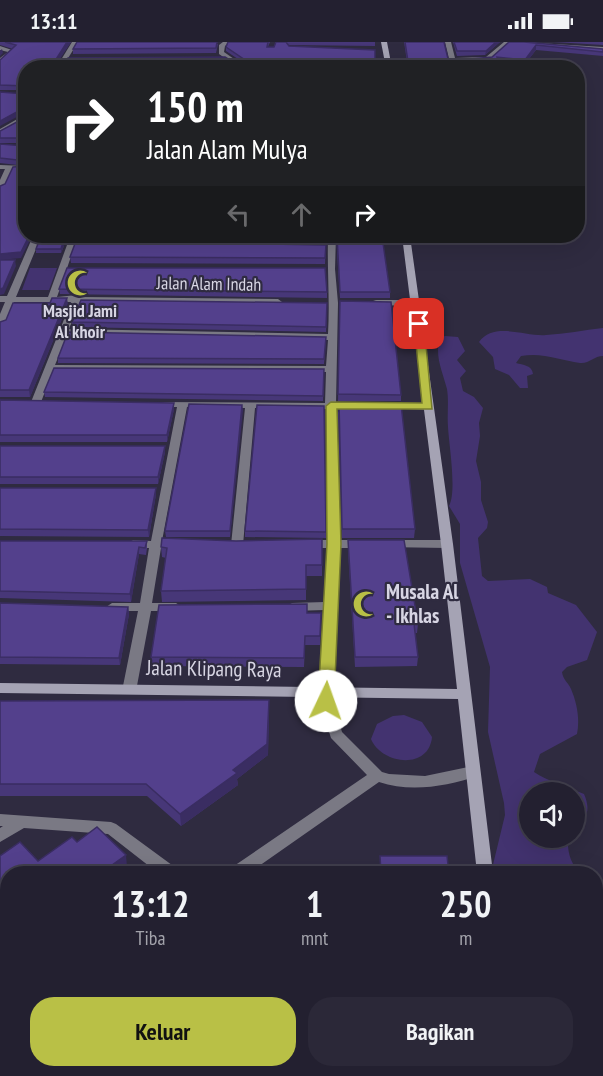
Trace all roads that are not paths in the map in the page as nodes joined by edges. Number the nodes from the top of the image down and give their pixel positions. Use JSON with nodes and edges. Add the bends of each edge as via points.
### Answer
{"nodes":[{"id":1,"x":75,"y":42,"type":"edge"},
{"id":2,"x":227,"y":42,"type":"edge"},
{"id":3,"x":384,"y":42,"type":"edge"},
{"id":4,"x":448,"y":42,"type":"edge"},
{"id":5,"x":507,"y":42,"type":"edge"},
{"id":6,"x":524,"y":42,"type":"edge"},
{"id":7,"x":0,"y":48,"type":"edge"},
{"id":8,"x":603,"y":49,"type":"edge"},
{"id":9,"x":215,"y":57,"type":"edge"},
{"id":10,"x":226,"y":57,"type":"junction"},
{"id":11,"x":65,"y":58,"type":"joint"},
{"id":12,"x":77,"y":58,"type":"edge"},
{"id":13,"x":229,"y":60,"type":"edge"},
{"id":14,"x":387,"y":60,"type":"edge"},
{"id":15,"x":454,"y":60,"type":"joint"},
{"id":16,"x":0,"y":61,"type":"edge"},
{"id":17,"x":18,"y":121,"type":"edge"},
{"id":18,"x":15,"y":123,"type":"joint"},
{"id":19,"x":0,"y":132,"type":"edge"},
{"id":20,"x":0,"y":167,"type":"edge"},
{"id":21,"x":10,"y":168,"type":"junction"},
{"id":22,"x":18,"y":168,"type":"edge"},
{"id":23,"x":0,"y":188,"type":"edge"},
{"id":24,"x":33,"y":243,"type":"edge"},
{"id":25,"x":71,"y":243,"type":"edge"},
{"id":26,"x":288,"y":243,"type":"edge"},
{"id":27,"x":331,"y":243,"type":"edge"},
{"id":28,"x":407,"y":243,"type":"edge"},
{"id":29,"x":297,"y":245,"type":"edge"},
{"id":30,"x":320,"y":246,"type":"edge"},
{"id":31,"x":331,"y":246,"type":"junction"},
{"id":32,"x":63,"y":268,"type":"junction"},
{"id":33,"x":75,"y":268,"type":"edge"},
{"id":34,"x":320,"y":270,"type":"edge"},
{"id":35,"x":331,"y":270,"type":"junction"},
{"id":36,"x":5,"y":298,"type":"edge"},
{"id":37,"x":52,"y":298,"type":"junction"},
{"id":38,"x":76,"y":298,"type":"junction"},
{"id":39,"x":287,"y":302,"type":"edge"},
{"id":40,"x":370,"y":303,"type":"edge"},
{"id":41,"x":417,"y":303,"type":"junction"},
{"id":42,"x":0,"y":326,"type":"edge"},
{"id":43,"x":64,"y":332,"type":"junction"},
{"id":44,"x":331,"y":337,"type":"junction"},
{"id":45,"x":50,"y":368,"type":"junction"},
{"id":46,"x":330,"y":369,"type":"junction"},
{"id":47,"x":37,"y":402,"type":"edge"},
{"id":48,"x":142,"y":404,"type":"edge"},
{"id":49,"x":183,"y":404,"type":"junction"},
{"id":50,"x":250,"y":405,"type":"junction"},
{"id":51,"x":331,"y":406,"type":"junction"},
{"id":52,"x":353,"y":406,"type":"edge"},
{"id":53,"x":374,"y":406,"type":"edge"},
{"id":54,"x":428,"y":407,"type":"junction"},
{"id":55,"x":158,"y":447,"type":"edge"},
{"id":56,"x":172,"y":447,"type":"junction"},
{"id":57,"x":152,"y":489,"type":"edge"},
{"id":58,"x":167,"y":489,"type":"junction"},
{"id":59,"x":118,"y":544,"type":"edge"},
{"id":60,"x":154,"y":544,"type":"junction"},
{"id":61,"x":291,"y":544,"type":"edge"},
{"id":62,"x":334,"y":544,"type":"junction"},
{"id":63,"x":447,"y":544,"type":"junction"},
{"id":64,"x":190,"y":545,"type":"edge"},
{"id":65,"x":237,"y":545,"type":"edge"},
{"id":66,"x":102,"y":606,"type":"edge"},
{"id":67,"x":330,"y":606,"type":"junction"},
{"id":68,"x":193,"y":607,"type":"edge"},
{"id":69,"x":273,"y":607,"type":"edge"},
{"id":70,"x":147,"y":608,"type":"junction"},
{"id":71,"x":0,"y":688,"type":"edge"},
{"id":72,"x":129,"y":691,"type":"junction"},
{"id":73,"x":326,"y":693,"type":"junction"},
{"id":74,"x":463,"y":694,"type":"junction"},
{"id":75,"x":473,"y":772,"type":"junction"},
{"id":76,"x":377,"y":776,"type":"junction"},
{"id":77,"x":0,"y":820,"type":"edge"},
{"id":78,"x":21,"y":822,"type":"junction"},
{"id":79,"x":0,"y":836,"type":"edge"},
{"id":80,"x":161,"y":866,"type":"edge"},
{"id":81,"x":247,"y":866,"type":"edge"},
{"id":82,"x":484,"y":866,"type":"edge"}],
"edges":[{"from":1,"to":11,"type":"street"},
{"from":2,"to":10,"type":"street","via":[[221,46]]},
{"from":3,"to":14,"type":"main road"},
{"from":4,"to":15,"type":"street"},
{"from":5,"to":15,"type":"street","via":[[488,59]]},
{"from":6,"to":8,"type":"street"},
{"from":7,"to":16,"type":"street","via":[[11,50]]},
{"from":9,"to":10,"type":"street"},
{"from":10,"to":13,"type":"street"},
{"from":11,"to":12,"type":"street"},
{"from":17,"to":18,"type":"street"},
{"from":18,"to":19,"type":"street"},
{"from":20,"to":21,"type":"street"},
{"from":21,"to":22,"type":"street"},
{"from":21,"to":23,"type":"street"},
{"from":24,"to":36,"type":"street"},
{"from":25,"to":32,"type":"street"},
{"from":26,"to":29,"type":"street"},
{"from":27,"to":31,"type":"street"},
{"from":28,"to":41,"type":"main road"},
{"from":30,"to":31,"type":"street"},
{"from":31,"to":35,"type":"street"},
{"from":32,"to":33,"type":"street"},
{"from":32,"to":37,"type":"street"},
{"from":34,"to":35,"type":"street"},
{"from":35,"to":44,"type":"street"},
{"from":36,"to":37,"type":"street","name":"Jalan Alam Indah"},
{"from":36,"to":42,"type":"street"},
{"from":37,"to":38,"type":"street","name":"Jalan Alam Indah"},
{"from":38,"to":39,"type":"street","name":"Jalan Alam Indah"},
{"from":38,"to":43,"type":"street"},
{"from":40,"to":41,"type":"street"},
{"from":41,"to":54,"type":"main road"},
{"from":43,"to":44,"type":"street"},
{"from":43,"to":45,"type":"street"},
{"from":44,"to":46,"type":"street"},
{"from":45,"to":46,"type":"street"},
{"from":45,"to":47,"type":"street"},
{"from":46,"to":51,"type":"street"},
{"from":48,"to":49,"type":"street"},
{"from":49,"to":50,"type":"street"},
{"from":49,"to":56,"type":"street"},
{"from":50,"to":51,"type":"street"},
{"from":50,"to":65,"type":"street"},
{"from":51,"to":52,"type":"street"},
{"from":51,"to":62,"type":"street"},
{"from":53,"to":54,"type":"street"},
{"from":54,"to":63,"type":"main road"},
{"from":55,"to":56,"type":"street"},
{"from":56,"to":58,"type":"street"},
{"from":57,"to":58,"type":"street"},
{"from":58,"to":60,"type":"street"},
{"from":59,"to":60,"type":"street"},
{"from":60,"to":64,"type":"street"},
{"from":60,"to":70,"type":"street"},
{"from":61,"to":62,"type":"street"},
{"from":62,"to":63,"type":"street"},
{"from":62,"to":67,"type":"street"},
{"from":63,"to":74,"type":"main road"},
{"from":66,"to":70,"type":"street"},
{"from":67,"to":69,"type":"street"},
{"from":67,"to":73,"type":"street"},
{"from":68,"to":70,"type":"street"},
{"from":70,"to":72,"type":"street"},
{"from":71,"to":72,"type":"main road","name":"Jalan Klipang Raya"},
{"from":72,"to":73,"type":"main road","name":"Jalan Klipang Raya"},
{"from":73,"to":74,"type":"main road","name":"Jalan Klipang Raya"},
{"from":73,"to":76,"type":"street","via":[[336,734]]},
{"from":74,"to":75,"type":"main road"},
{"from":75,"to":76,"type":"street","via":[[402,783]]},
{"from":75,"to":82,"type":"main road"},
{"from":76,"to":81,"type":"street"},
{"from":77,"to":78,"type":"street"},
{"from":78,"to":79,"type":"street"},
{"from":78,"to":80,"type":"street","via":[[111,828]]}]}
